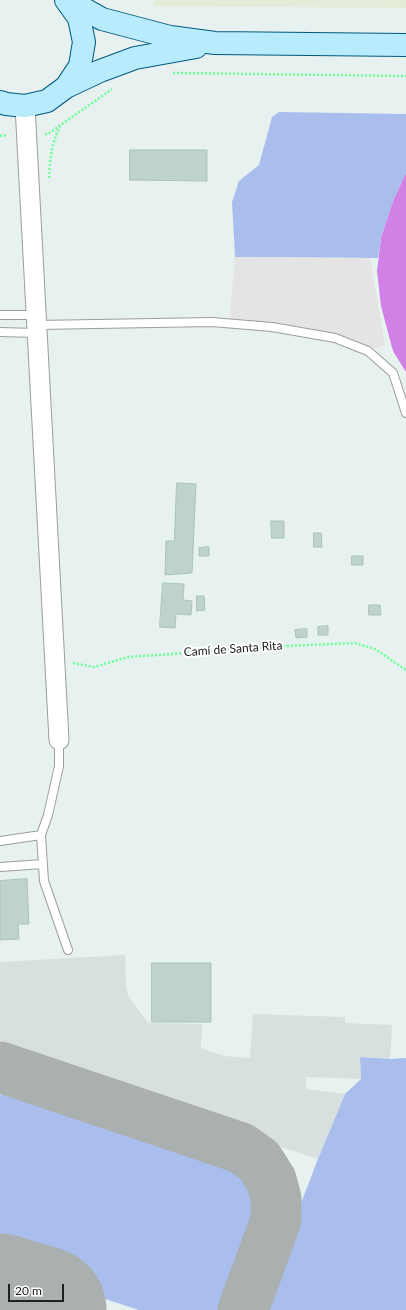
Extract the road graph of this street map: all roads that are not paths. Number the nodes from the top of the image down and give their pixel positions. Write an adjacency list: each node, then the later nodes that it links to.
1 (67, 0): 2 (main road); 4 (main road)
2 (215, 43): 3 (main road); 4 (main road)
3 (406, 45)
4 (66, 87): 6 (main road)
5 (0, 102): 6 (main road)
6 (25, 106): 8 (street)
7 (0, 315): 8 (lane)
8 (37, 324): 9 (lane); 10 (lane); 11 (street)
9 (0, 332)
10 (406, 413)
11 (59, 740): 12 (lane)
12 (41, 835): 13 (lane); 14 (lane)
13 (0, 840)
14 (43, 864): 15 (lane); 16 (lane)
15 (0, 867)
16 (68, 950)

